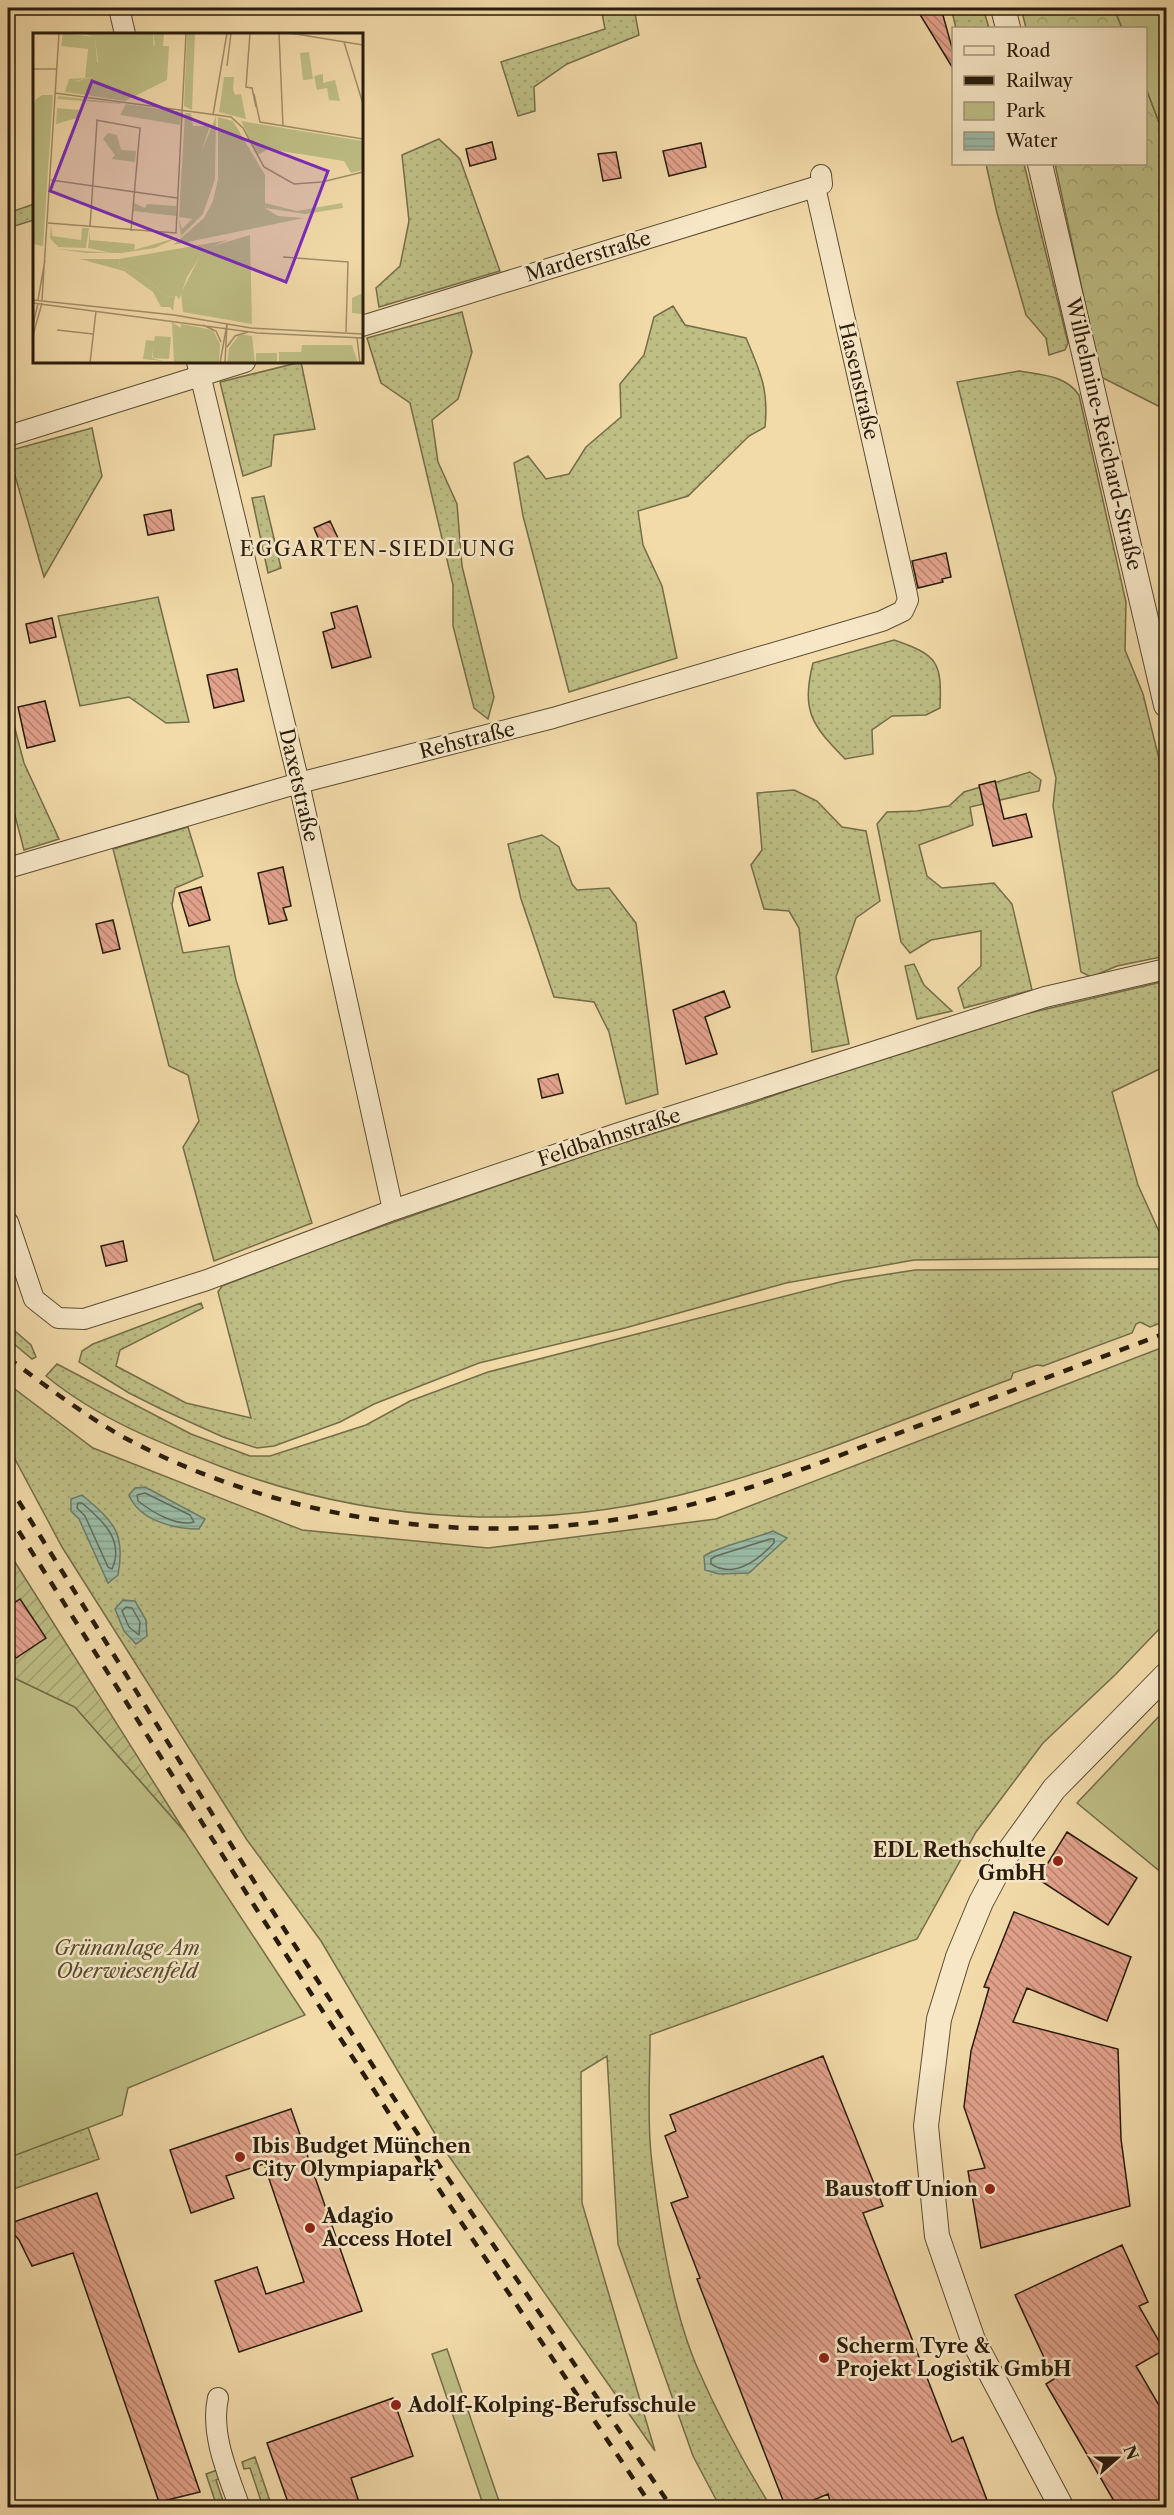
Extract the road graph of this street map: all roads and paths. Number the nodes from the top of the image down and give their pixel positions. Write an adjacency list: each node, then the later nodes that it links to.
1 (119, 8): 4 (street)
2 (1003, 8): 3 (street)
3 (1008, 27)
4 (125, 33)
5 (1040, 165): 12 (street, Wilhelmine-Reichard-Straße)
6 (818, 181): 7 (street, Marderstraße); 11 (street, Hasenstraße)
7 (363, 326)
8 (237, 363): 9 (street)
9 (199, 368): 10 (street); 13 (street, Daxetstraße)
10 (8, 436)
11 (906, 590): 13 (street, Rehstraße)
12 (1167, 705)
13 (299, 783): 14 (street, Rehstraße); 16 (street, Daxetstraße)
14 (8, 868)
15 (1167, 969): 16 (street, Feldbahnstraße)
16 (393, 1210): 17 (street, Feldbahnstraße)
17 (8, 1222)
18 (1167, 1675): 21 (street)
19 (218, 2398): 20 (street)
20 (240, 2508)
21 (1062, 2508)

